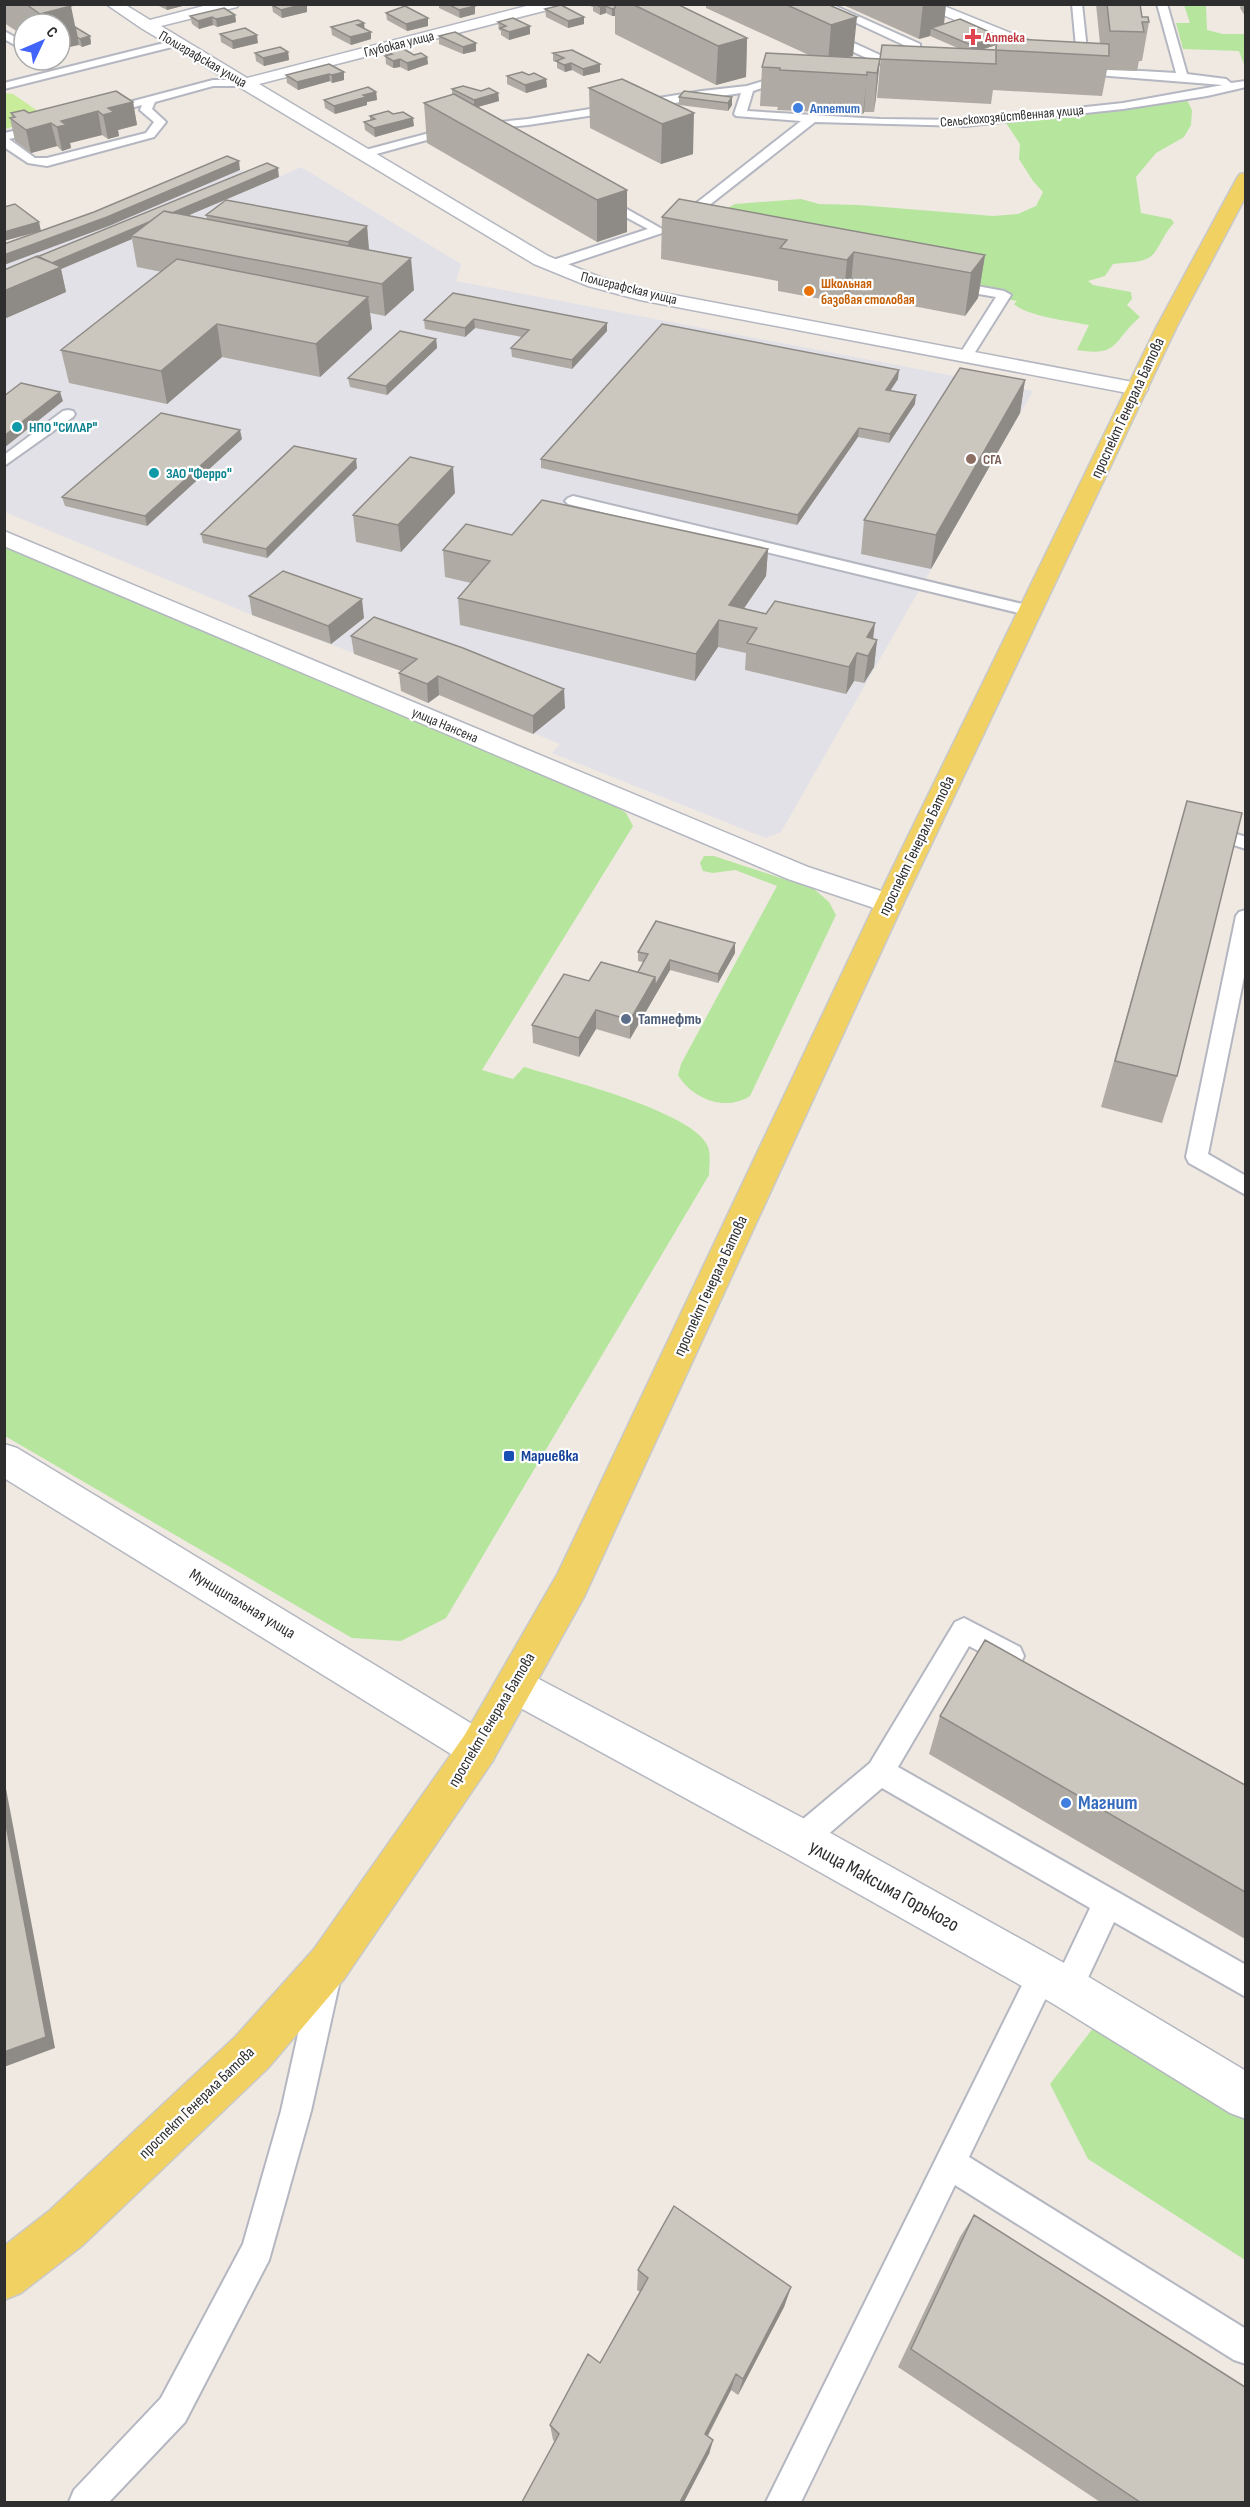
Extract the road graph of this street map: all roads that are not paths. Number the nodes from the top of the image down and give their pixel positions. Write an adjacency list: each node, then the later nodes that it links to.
1 (113, 4): 8 (street, Полиграфская улица)
2 (232, 4): 8 (street)
3 (554, 4): 21 (street, Глубокая улица)
4 (821, 4): 11 (lane)
5 (924, 4): 15 (street)
6 (1077, 4): 15 (lane)
7 (1162, 4): 19 (lane)
8 (146, 25): 10 (street, Полиграфская улица)
9 (812, 28): 11 (lane)
10 (176, 42): 14 (lane); 21 (street, Полиграфская улица)
11 (878, 57): 12 (lane)
12 (894, 65): 13 (lane); 18 (lane)
13 (917, 66)
14 (72, 69)
15 (1084, 69): 16 (lane); 19 (lane)
16 (1060, 70)
17 (61, 72): 23 (lane)
18 (874, 73)
19 (1182, 77): 22 (lane)
20 (804, 82): 24 (lane)
21 (245, 83): 25 (lane); 32 (street, Полиграфская улица)
22 (1242, 84): 27 (lane, Сельскохозяйственная улица)
23 (4, 87)
24 (748, 89): 27 (lane, Сельскохозяйственная улица); 29 (lane)
25 (150, 100): 26 (lane); 30 (lane)
26 (94, 114)
27 (811, 119): 35 (lane)
28 (49, 126): 30 (lane)
29 (476, 128): 31 (lane); 32 (lane)
30 (4, 139)
31 (496, 140)
32 (362, 154): 36 (street, Полиграфская улица)
33 (1245, 178): 39 (main road, проспект Генерала Батова)
34 (587, 191): 35 (lane)
35 (668, 232): 36 (lane)
36 (552, 265): 38 (street, Полиграфская улица)
37 (934, 282): 38 (lane)
38 (965, 357): 39 (street, Полиграфская улица)
39 (1138, 389): 44 (main road, проспект Генерала Батова)
40 (68, 414): 41 (lane)
41 (4, 462)
42 (573, 501): 44 (lane)
43 (4, 538): 47 (street, улица Нансена)
44 (1031, 611): 47 (main road, проспект Генерала Батова)
45 (1212, 832): 46 (lane)
46 (1245, 843)
47 (889, 904): 52 (main road, проспект Генерала Батова)
48 (1245, 916): 49 (lane)
49 (1245, 1187)
50 (4, 1460): 53 (street, Муниципальная улица)
51 (1037, 1671): 54 (lane)
52 (516, 1685): 53 (main road, проспект Генерала Батова); 55 (street, улица Максима Горького)
53 (478, 1749): 57 (main road, проспект Генерала Батова)
54 (880, 1772): 55 (lane); 56 (lane)
55 (801, 1839): 58 (street, улица Максима Горького)
56 (1108, 1902): 58 (lane); 59 (lane)
57 (329, 1964): 62 (main road, проспект Генерала Батова); 64 (lane)
58 (1054, 1981): 60 (street, улица Максима Горького); 61 (lane)
59 (1245, 1982)
60 (1245, 2097)
61 (949, 2163): 63 (lane); 65 (lane)
62 (4, 2276)
63 (1245, 2348)
64 (86, 2502)
65 (783, 2502)

